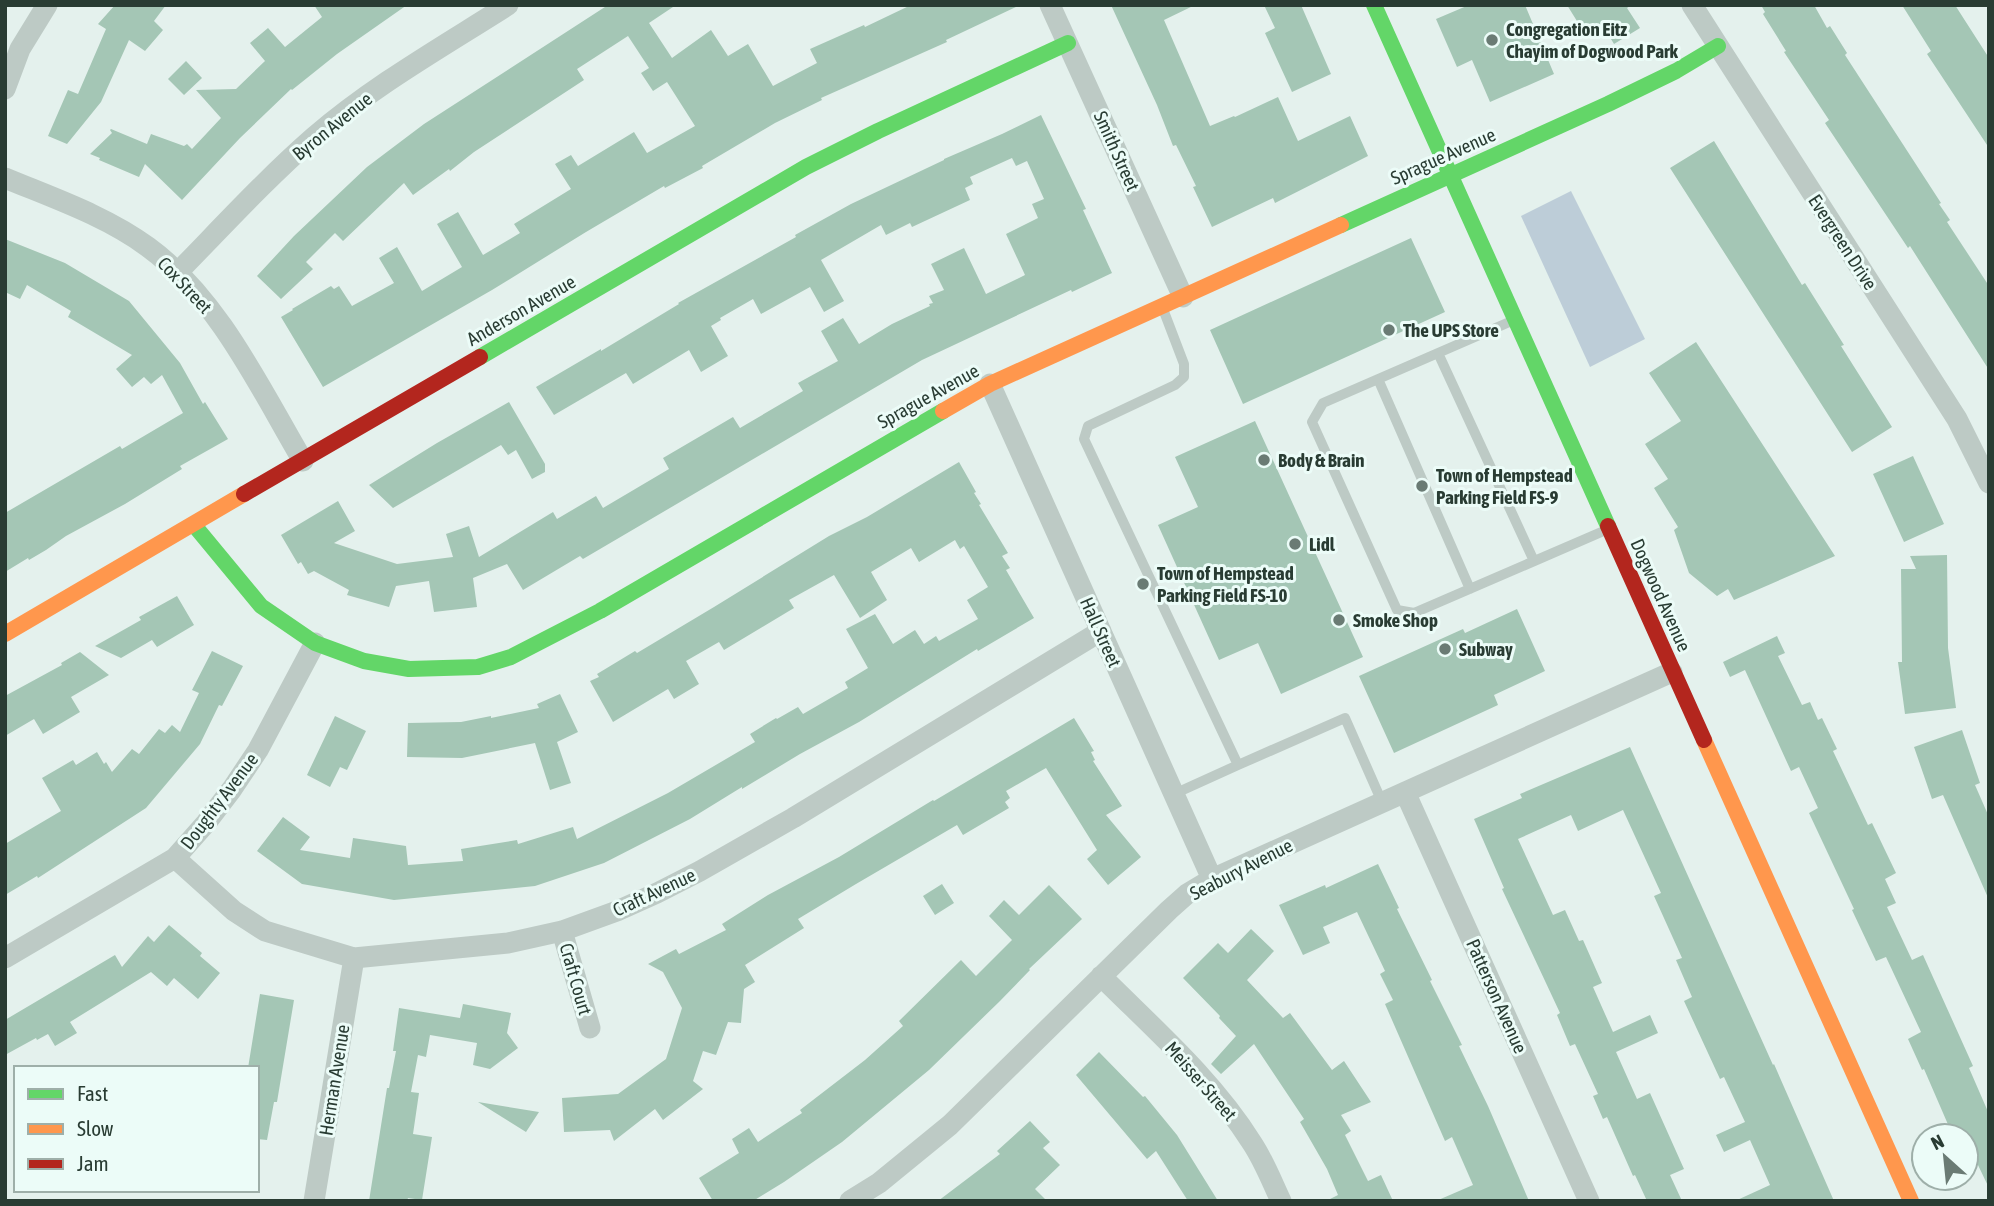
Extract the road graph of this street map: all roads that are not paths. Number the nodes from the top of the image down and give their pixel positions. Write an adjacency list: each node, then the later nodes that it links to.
1 (47, 5): 8 (street)
2 (508, 5): 11 (street, Byron Avenue)
3 (1050, 5): 6 (street, Smith Street)
4 (1374, 5): 9 (street, Dogwood Avenue)
5 (1692, 5): 7 (street, Evergreen Drive)
6 (1068, 43): 12 (street, Smith Street); 18 (street, Anderson Avenue)
7 (1718, 46): 9 (street, Sprague Avenue); 19 (street, Evergreen Drive)
8 (5, 89)
9 (1450, 176): 12 (street, Sprague Avenue); 14 (street, Dogwood Avenue)
10 (5, 178): 11 (street, Cox Street)
11 (178, 272): 18 (street, Cox Street)
12 (1183, 298): 13 (street, Sprague Avenue)
13 (1162, 306): 17 (street, Sprague Avenue); 28 (lane)
14 (1514, 320): 15 (lane); 21 (street, Dogwood Avenue)
15 (1438, 353): 16 (lane); 22 (lane)
16 (1378, 379): 23 (lane); 23 (lane)
17 (990, 384): 24 (street, Hall Street); 26 (street, Sprague Avenue)
18 (303, 461): 20 (street, Anderson Avenue)
19 (1989, 483)
20 (194, 525): 25 (street, Anderson Avenue); 26 (street, Sprague Avenue)
21 (1608, 529): 22 (lane); 27 (street, Dogwood Avenue)
22 (1534, 562): 23 (lane)
23 (1470, 589)
24 (1101, 631): 30 (street, Hall Street); 34 (street, Craft Avenue)
25 (5, 634)
26 (315, 643): 32 (street, Doughty Avenue)
27 (1672, 672): 29 (street, Seabury Avenue); 43 (street, Dogwood Avenue)
28 (1238, 765): 30 (lane); 31 (lane)
29 (1405, 792): 31 (street, Seabury Avenue); 42 (street, Patterson Avenue)
30 (1174, 794): 33 (street, Hall Street)
31 (1382, 802): 33 (street, Seabury Avenue)
32 (175, 858): 35 (street, Doughty Avenue); 36 (street, Craft Avenue)
33 (1212, 879): 37 (street, Seabury Avenue)
34 (562, 931): 36 (street, Craft Avenue); 38 (street, Craft Court)
35 (5, 958)
36 (354, 958): 39 (street, Herman Avenue)
37 (1101, 976): 40 (street, Seabury Avenue); 41 (street, Meisser Street)
38 (590, 1028)
39 (314, 1201)
40 (850, 1201)
41 (1281, 1201)
42 (1590, 1201)
43 (1910, 1201)

